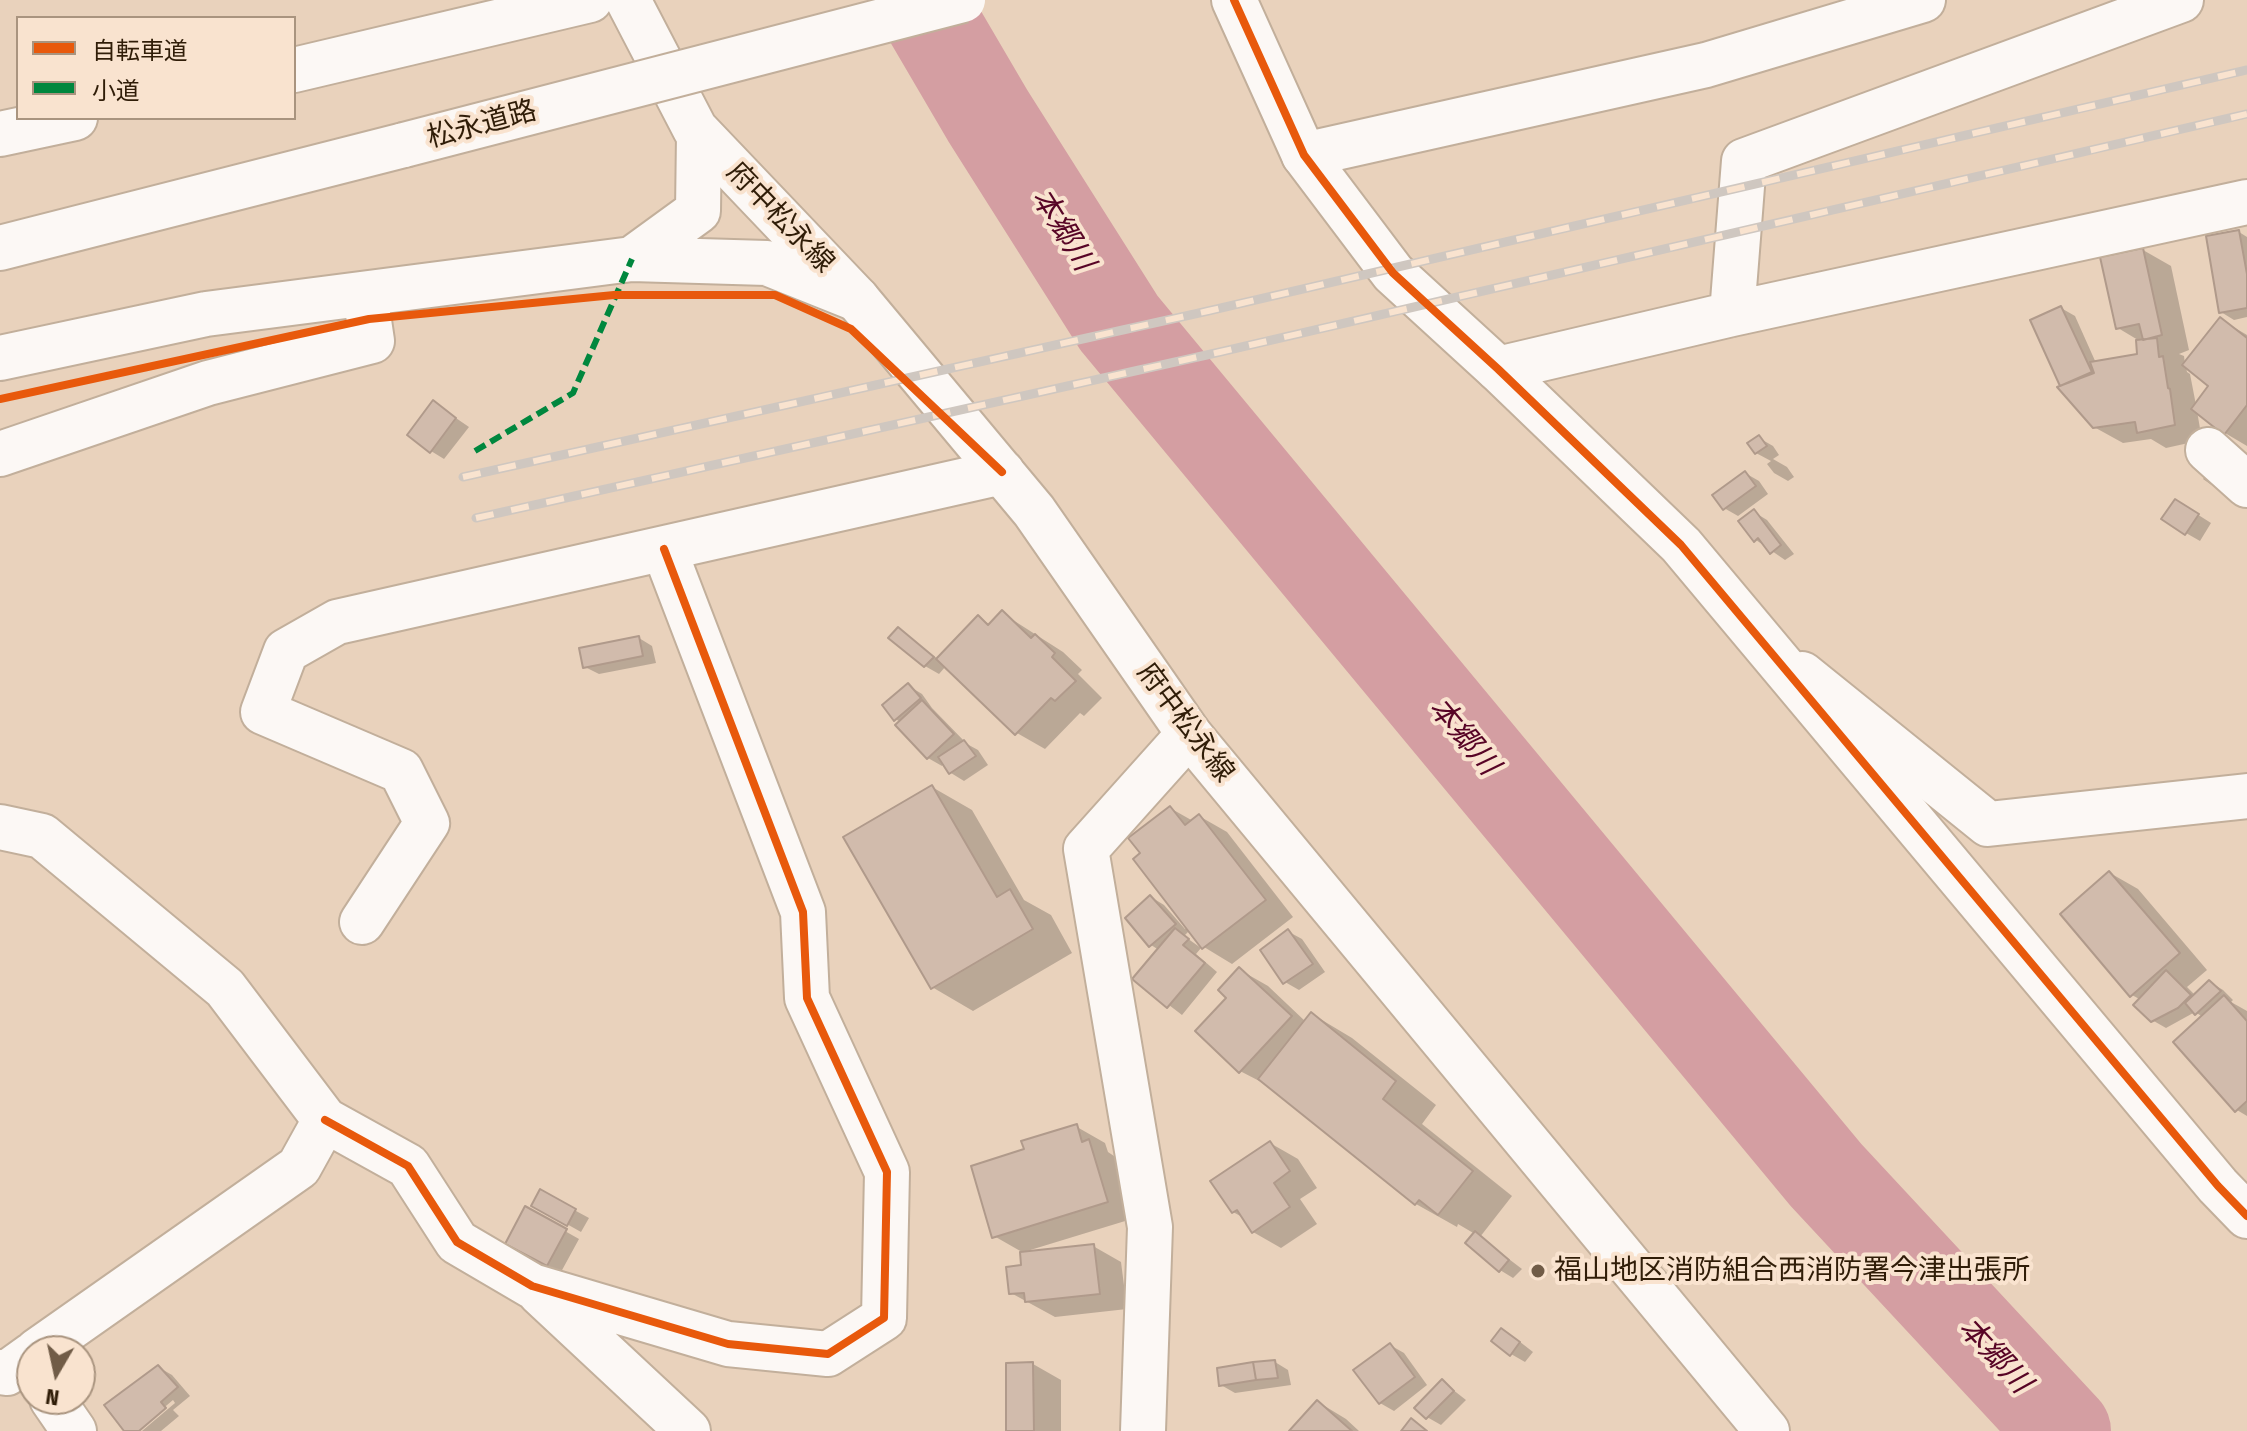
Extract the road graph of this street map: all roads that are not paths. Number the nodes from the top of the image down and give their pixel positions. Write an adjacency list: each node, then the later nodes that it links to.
1 (590, 0): 7 (main road)
2 (628, 0): 10 (main road, 府中松永線)
3 (963, 0): 13 (main road, 松永道路, bridge)
4 (1234, 0): 11 (main road)
5 (1923, 0): 11 (main road)
6 (2181, 0): 17 (main road)
7 (296, 70)
8 (66, 120): 9 (main road)
9 (0, 134)
10 (699, 134): 14 (main road); 16 (main road, 府中松永線)
11 (1304, 155): 19 (main road)
12 (2247, 202): 17 (main road)
13 (0, 248)
14 (632, 259): 15 (main road); 16 (main road)
15 (365, 294): 18 (main road); 21 (main road)
16 (857, 299): 22 (main road, 府中松永線)
17 (1732, 314): 19 (main road)
18 (0, 358)
19 (1498, 369): 25 (main road)
20 (2208, 450): 23 (main road)
21 (0, 454)
22 (1002, 472): 24 (main road); 26 (main road, 府中松永線)
23 (2247, 485)
24 (664, 549): 29 (main road); 32 (main road)
25 (1760, 640): 27 (main road); 31 (main road)
26 (1189, 734): 35 (main road); 36 (main road, 府中松永線)
27 (2247, 796)
28 (0, 827): 30 (main road)
29 (362, 922)
30 (325, 1120): 32 (main road); 33 (main road)
31 (2247, 1216)
32 (532, 1286): 34 (main road)
33 (63, 1335)
34 (688, 1431)
35 (1143, 1431)
36 (1767, 1431)

